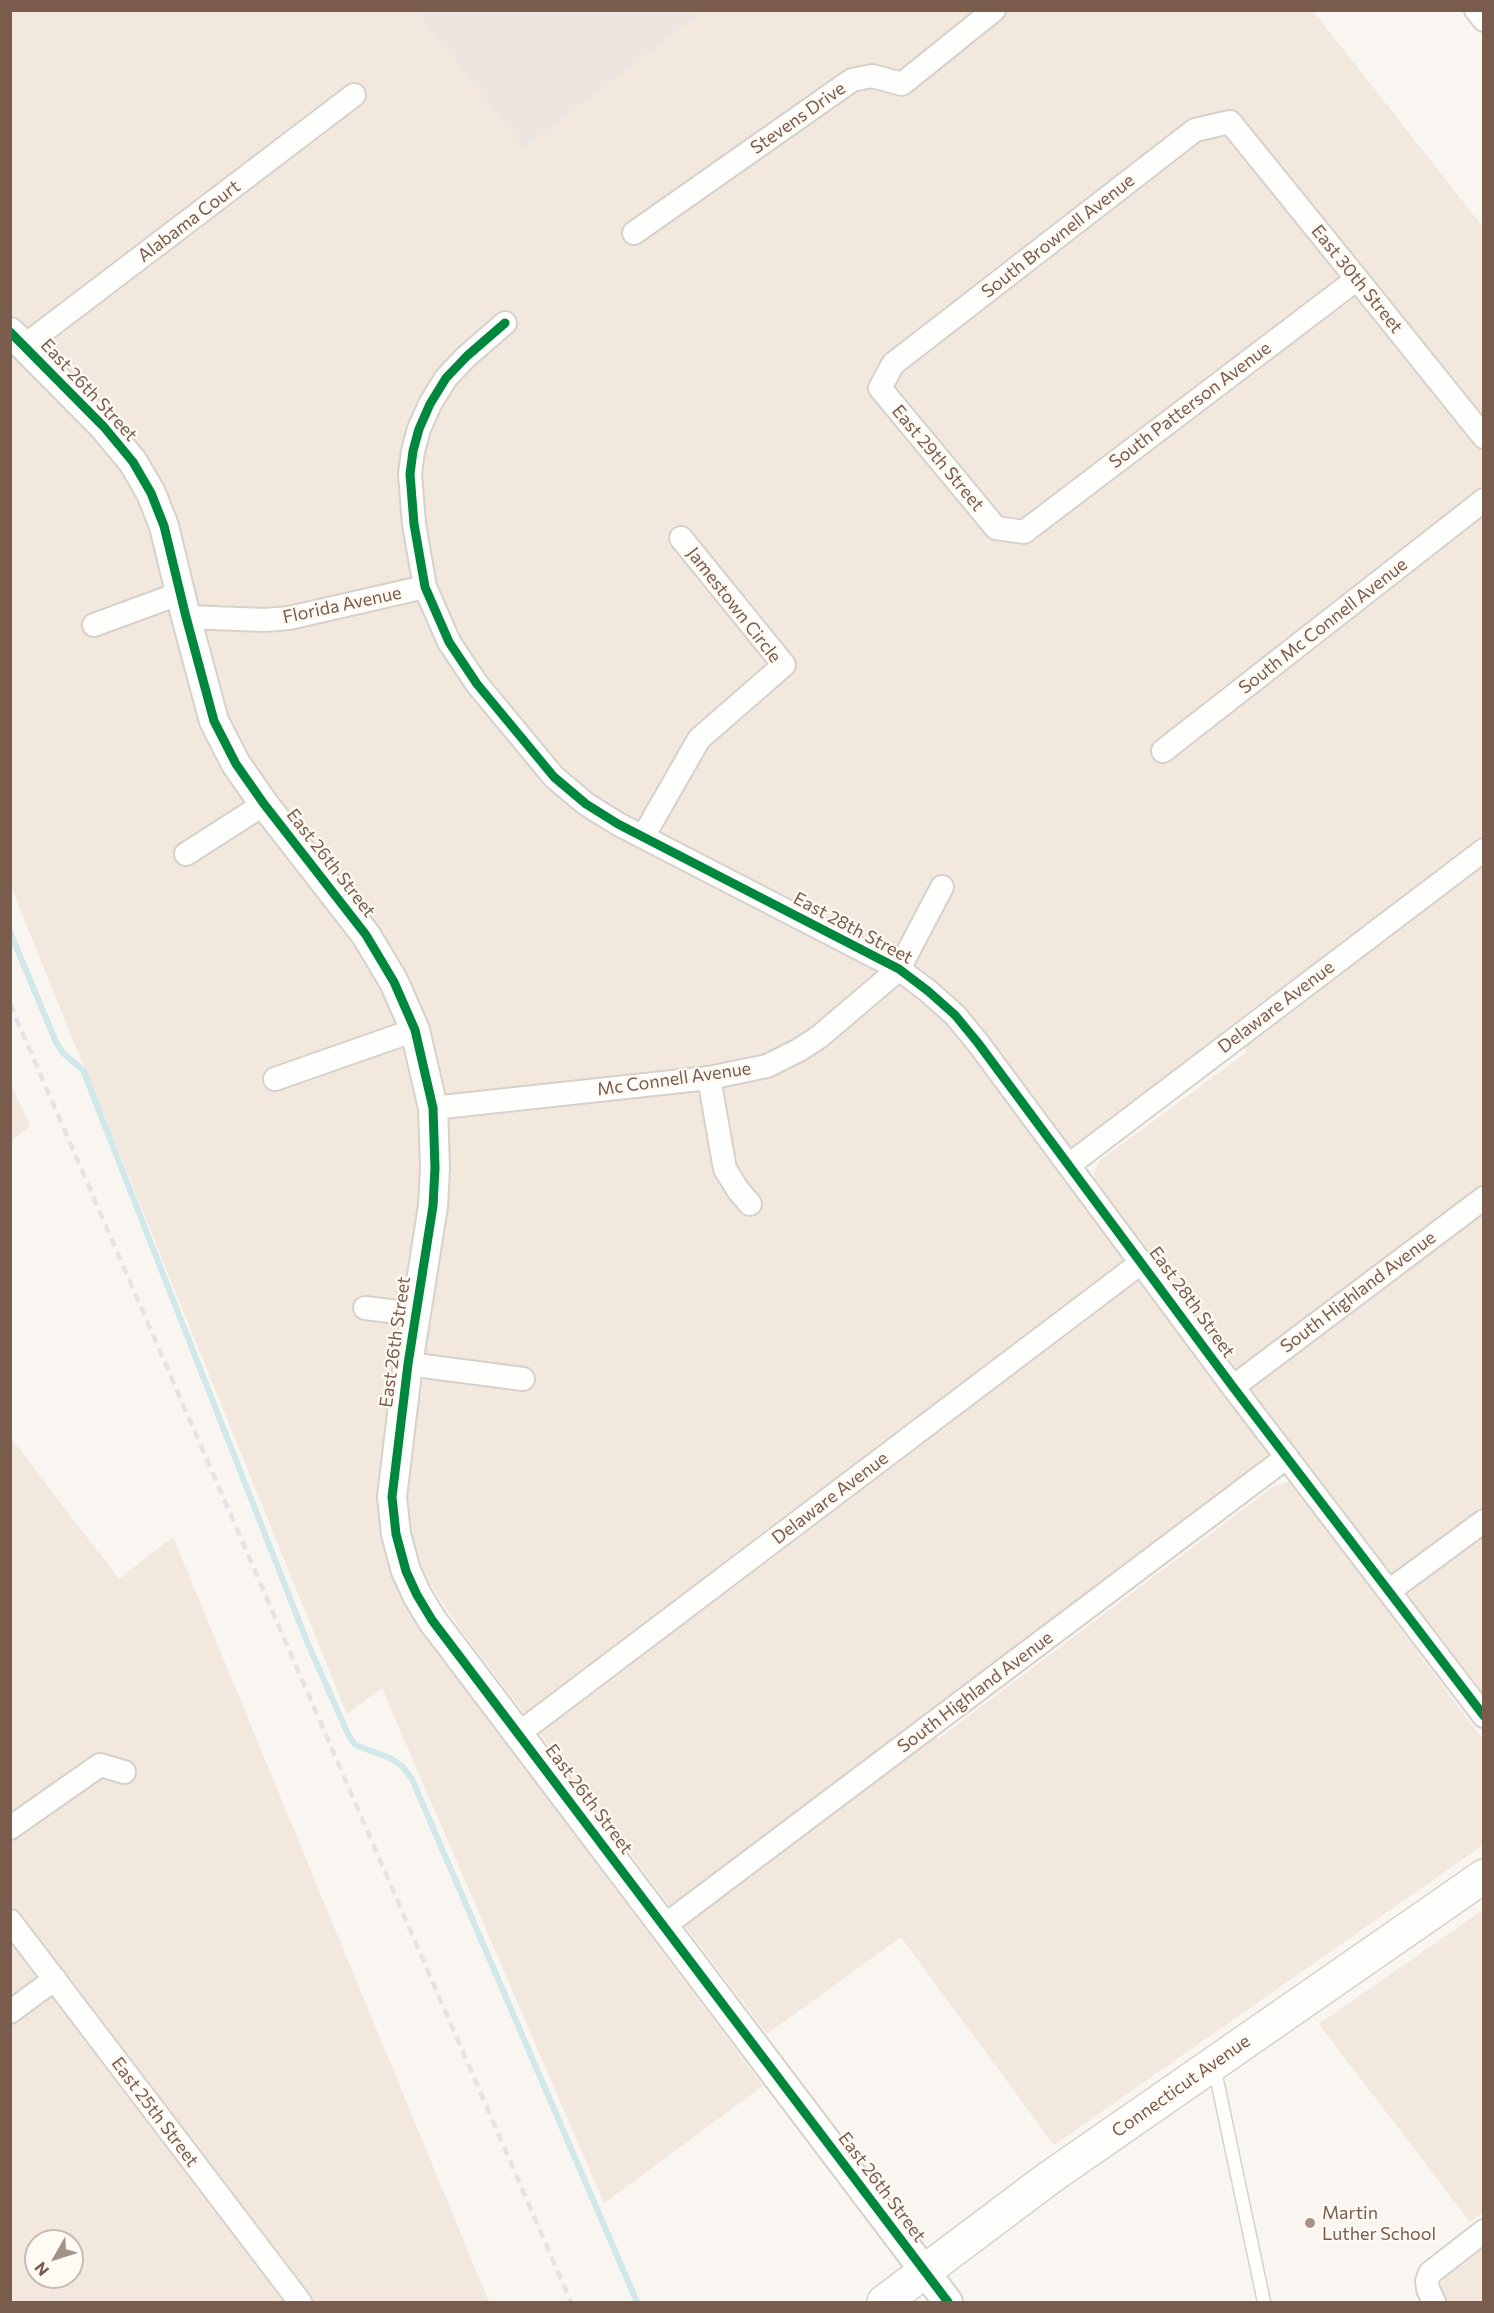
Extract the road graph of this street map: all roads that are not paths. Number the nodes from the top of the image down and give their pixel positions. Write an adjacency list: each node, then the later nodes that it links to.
1 (994, 10): 6 (street, Stevens Drive)
2 (1476, 10): 3 (street)
3 (1484, 20)
4 (354, 95): 9 (street, Alabama Court)
5 (1230, 122): 7 (street, East 30th Street); 10 (street, South Brownell Avenue)
6 (634, 233)
7 (1357, 279): 11 (street, East 30th Street); 13 (street, South Patterson Avenue)
8 (505, 323): 15 (street, East 28th Street)
9 (17, 339): 16 (street, East 26th Street)
10 (893, 364): 13 (street, East 29th Street)
11 (1484, 437)
12 (1484, 500): 18 (street, South Mc Connell Avenue)
13 (1024, 532)
14 (681, 538): 20 (street, Jamestown Circle)
15 (425, 587): 16 (street, Florida Avenue); 20 (street, East 28th Street)
16 (183, 605): 17 (street); 19 (street, East 26th Street)
17 (94, 625)
18 (1163, 751)
19 (264, 804): 22 (street); 25 (street, East 26th Street)
20 (643, 837): 24 (street, East 28th Street)
21 (1484, 850): 29 (street, Delaware Avenue)
22 (186, 854)
23 (942, 887): 24 (street, Mc Connell Avenue)
24 (899, 969): 26 (street, Mc Connell Avenue); 29 (street, East 28th Street)
25 (415, 1030): 27 (street); 28 (street, East 26th Street)
26 (709, 1078): 28 (street, Mc Connell Avenue); 31 (street)
27 (274, 1079)
28 (433, 1108): 34 (street, East 26th Street)
29 (1069, 1165): 32 (street, East 28th Street)
30 (1484, 1198): 37 (street, South Highland Avenue)
31 (750, 1204)
32 (1142, 1262): 37 (street, East 28th Street); 42 (street, Delaware Avenue)
33 (365, 1308): 34 (street)
34 (415, 1314): 35 (street, East 26th Street)
35 (408, 1364): 36 (street); 42 (street, East 26th Street)
36 (523, 1379)
37 (1233, 1387): 38 (street, East 28th Street)
38 (1287, 1457): 40 (street, East 28th Street); 47 (street, South Highland Avenue)
39 (1484, 1521): 40 (street)
40 (1389, 1591): 41 (street, East 28th Street)
41 (1484, 1716)
42 (518, 1734): 47 (street, East 26th Street)
43 (124, 1772): 44 (street)
44 (10, 1828)
45 (1484, 1876): 50 (main road, Connecticut Avenue)
46 (10, 1921): 48 (street, East 25th Street)
47 (664, 1926): 52 (street, East 26th Street)
48 (55, 1979): 49 (street); 53 (street, East 25th Street)
49 (10, 2012)
50 (1214, 2064): 52 (main road, Connecticut Avenue); 56 (lane)
51 (1484, 2231): 57 (street)
52 (925, 2271): 54 (main road, Connecticut Avenue); 55 (street, East 26th Street)
53 (300, 2302)
54 (884, 2302)
55 (948, 2302)
56 (1264, 2302)
57 (1434, 2302)

